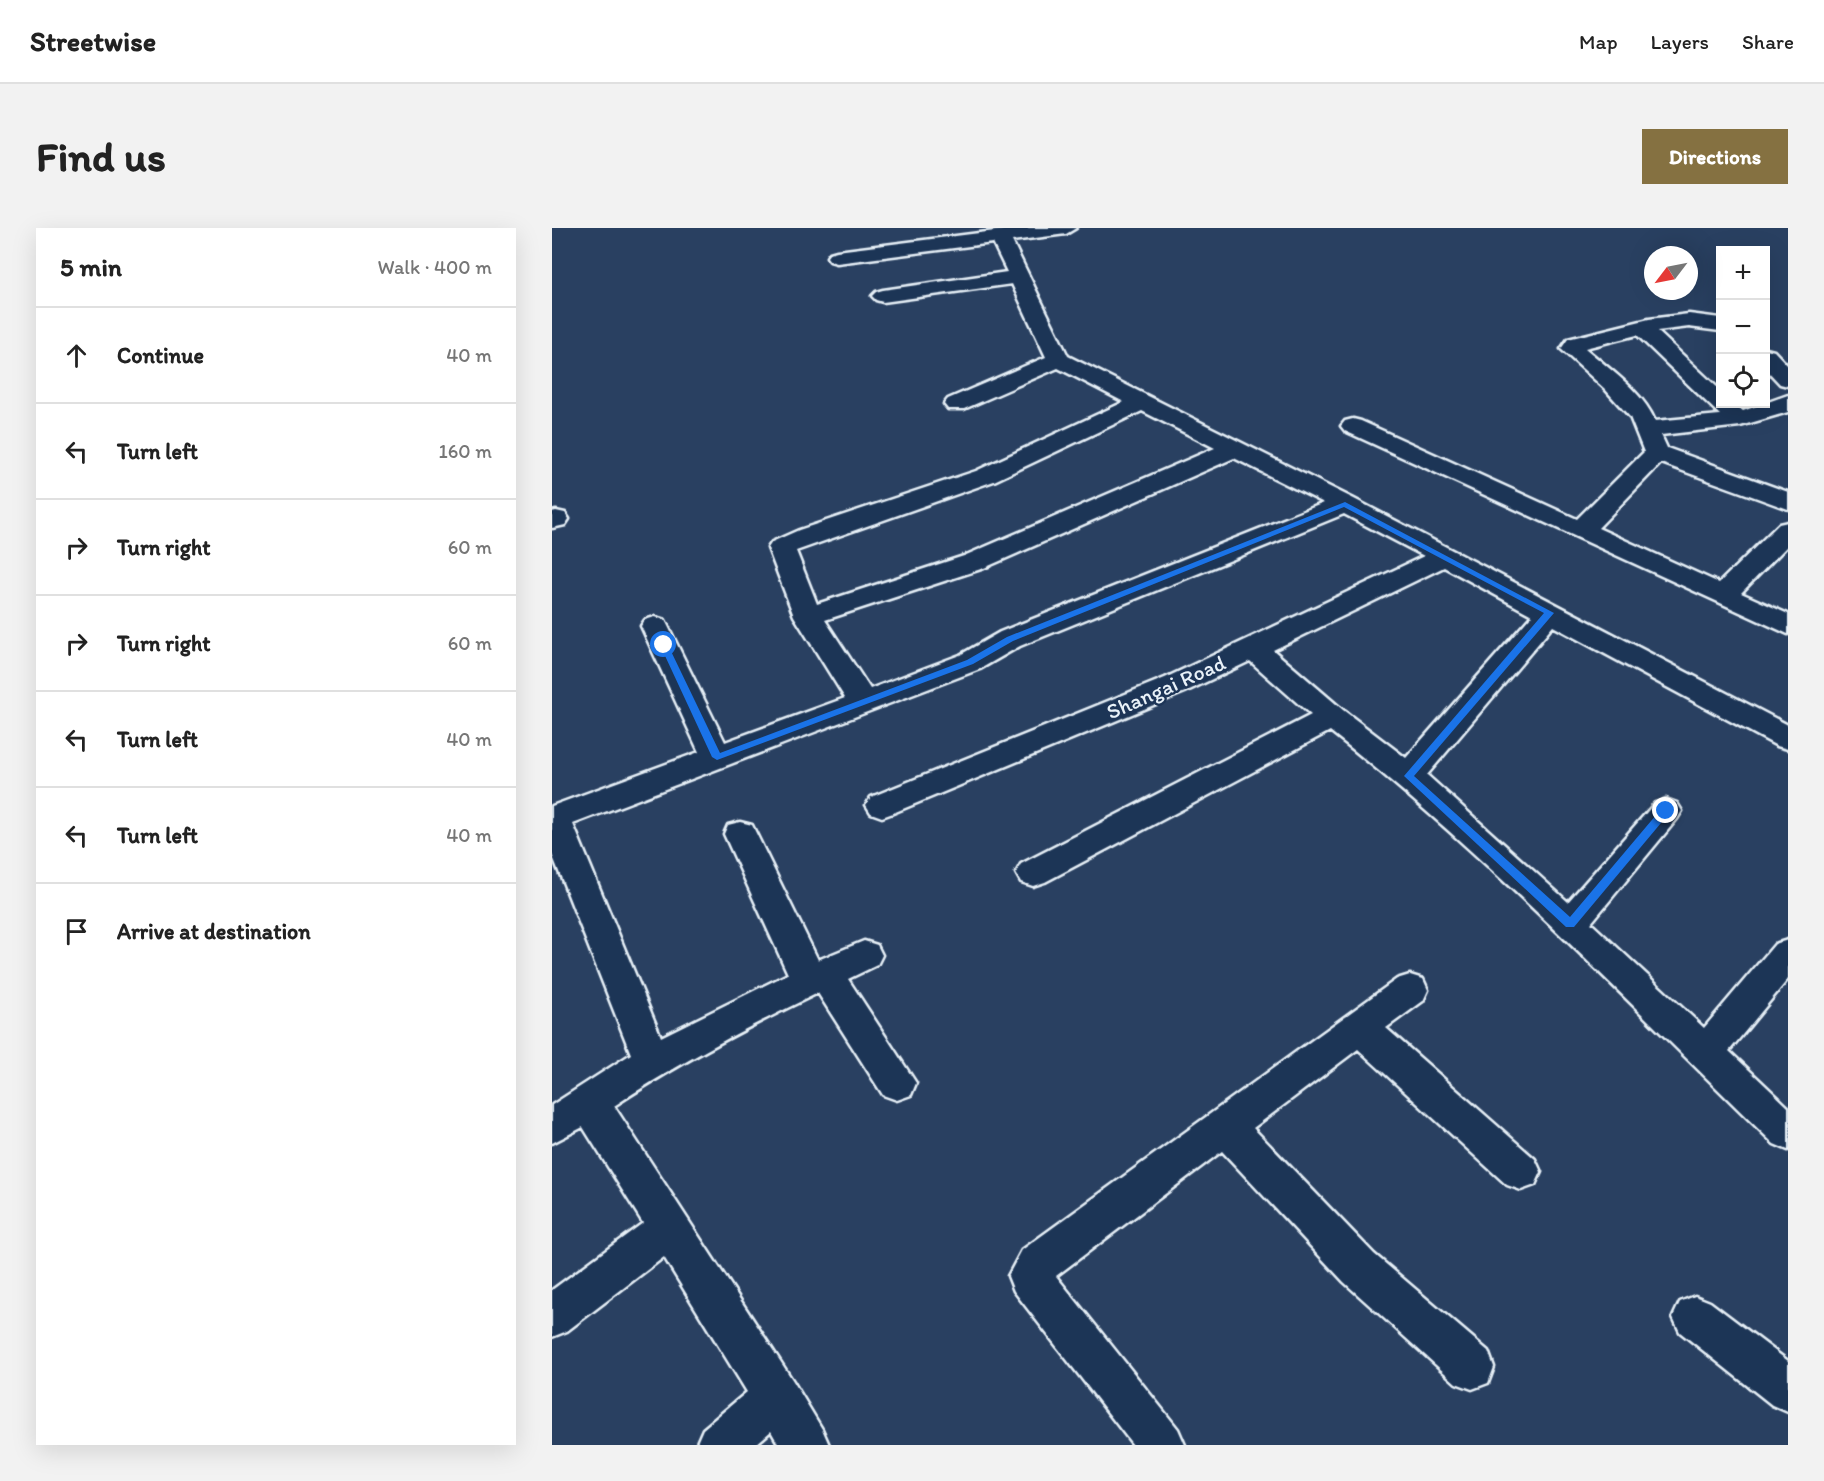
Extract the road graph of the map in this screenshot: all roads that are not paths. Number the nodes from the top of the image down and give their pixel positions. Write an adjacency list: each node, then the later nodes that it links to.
1 (1066, 228): 2 (street)
2 (1000, 236): 3 (street); 4 (street)
3 (837, 257)
4 (1019, 277): 5 (street); 8 (street)
5 (883, 296)
6 (1716, 323): 7 (street)
7 (1642, 328): 14 (street); 16 (street)
8 (1059, 360): 12 (street); 13 (street)
9 (1770, 360): 10 (street)
10 (1788, 379)
11 (1788, 402): 14 (street)
12 (1141, 403): 17 (street); 26 (street)
13 (956, 404)
14 (1736, 418): 16 (street)
15 (1353, 426): 21 (street)
16 (1647, 429): 18 (street)
17 (1233, 449): 20 (street); 26 (street)
18 (1658, 453): 19 (street); 21 (street)
19 (1788, 501)
20 (1345, 504): 23 (street); 30 (street)
21 (1581, 530): 24 (street)
22 (1788, 530): 24 (street)
23 (1444, 557): 25 (street); 29 (street, Shangai Road)
24 (1723, 595): 27 (street)
25 (1550, 613): 32 (street); 34 (street)
26 (808, 616): 30 (street)
27 (1788, 625)
28 (656, 626): 33 (street)
29 (1253, 648): 31 (street); 35 (street, Shangai Road)
30 (863, 702): 33 (street)
31 (1332, 717): 34 (street); 39 (street)
32 (1788, 738)
33 (717, 757): 37 (street)
34 (1408, 776): 40 (street)
35 (882, 805)
36 (1666, 811): 40 (street)
37 (553, 818): 47 (street)
38 (740, 834): 43 (street)
39 (1033, 873)
40 (1570, 924): 46 (street)
41 (1788, 954): 46 (street)
42 (864, 955): 43 (street)
43 (817, 977): 47 (street); 48 (street)
44 (1410, 990): 45 (street)
45 (1359, 1027): 51 (street); 53 (street)
46 (1704, 1054): 52 (street)
47 (652, 1060): 49 (street)
48 (897, 1083)
49 (590, 1103): 50 (street); 54 (street)
50 (552, 1126)
51 (1225, 1126): 57 (street); 62 (street)
52 (1788, 1132)
53 (1521, 1172)
54 (671, 1227): 55 (street); 59 (street)
55 (552, 1316)
56 (1695, 1317): 58 (street)
57 (1472, 1367)
58 (1788, 1389)
59 (777, 1397): 60 (street); 61 (street)
60 (719, 1445)
61 (806, 1445)
62 (1162, 1445)

